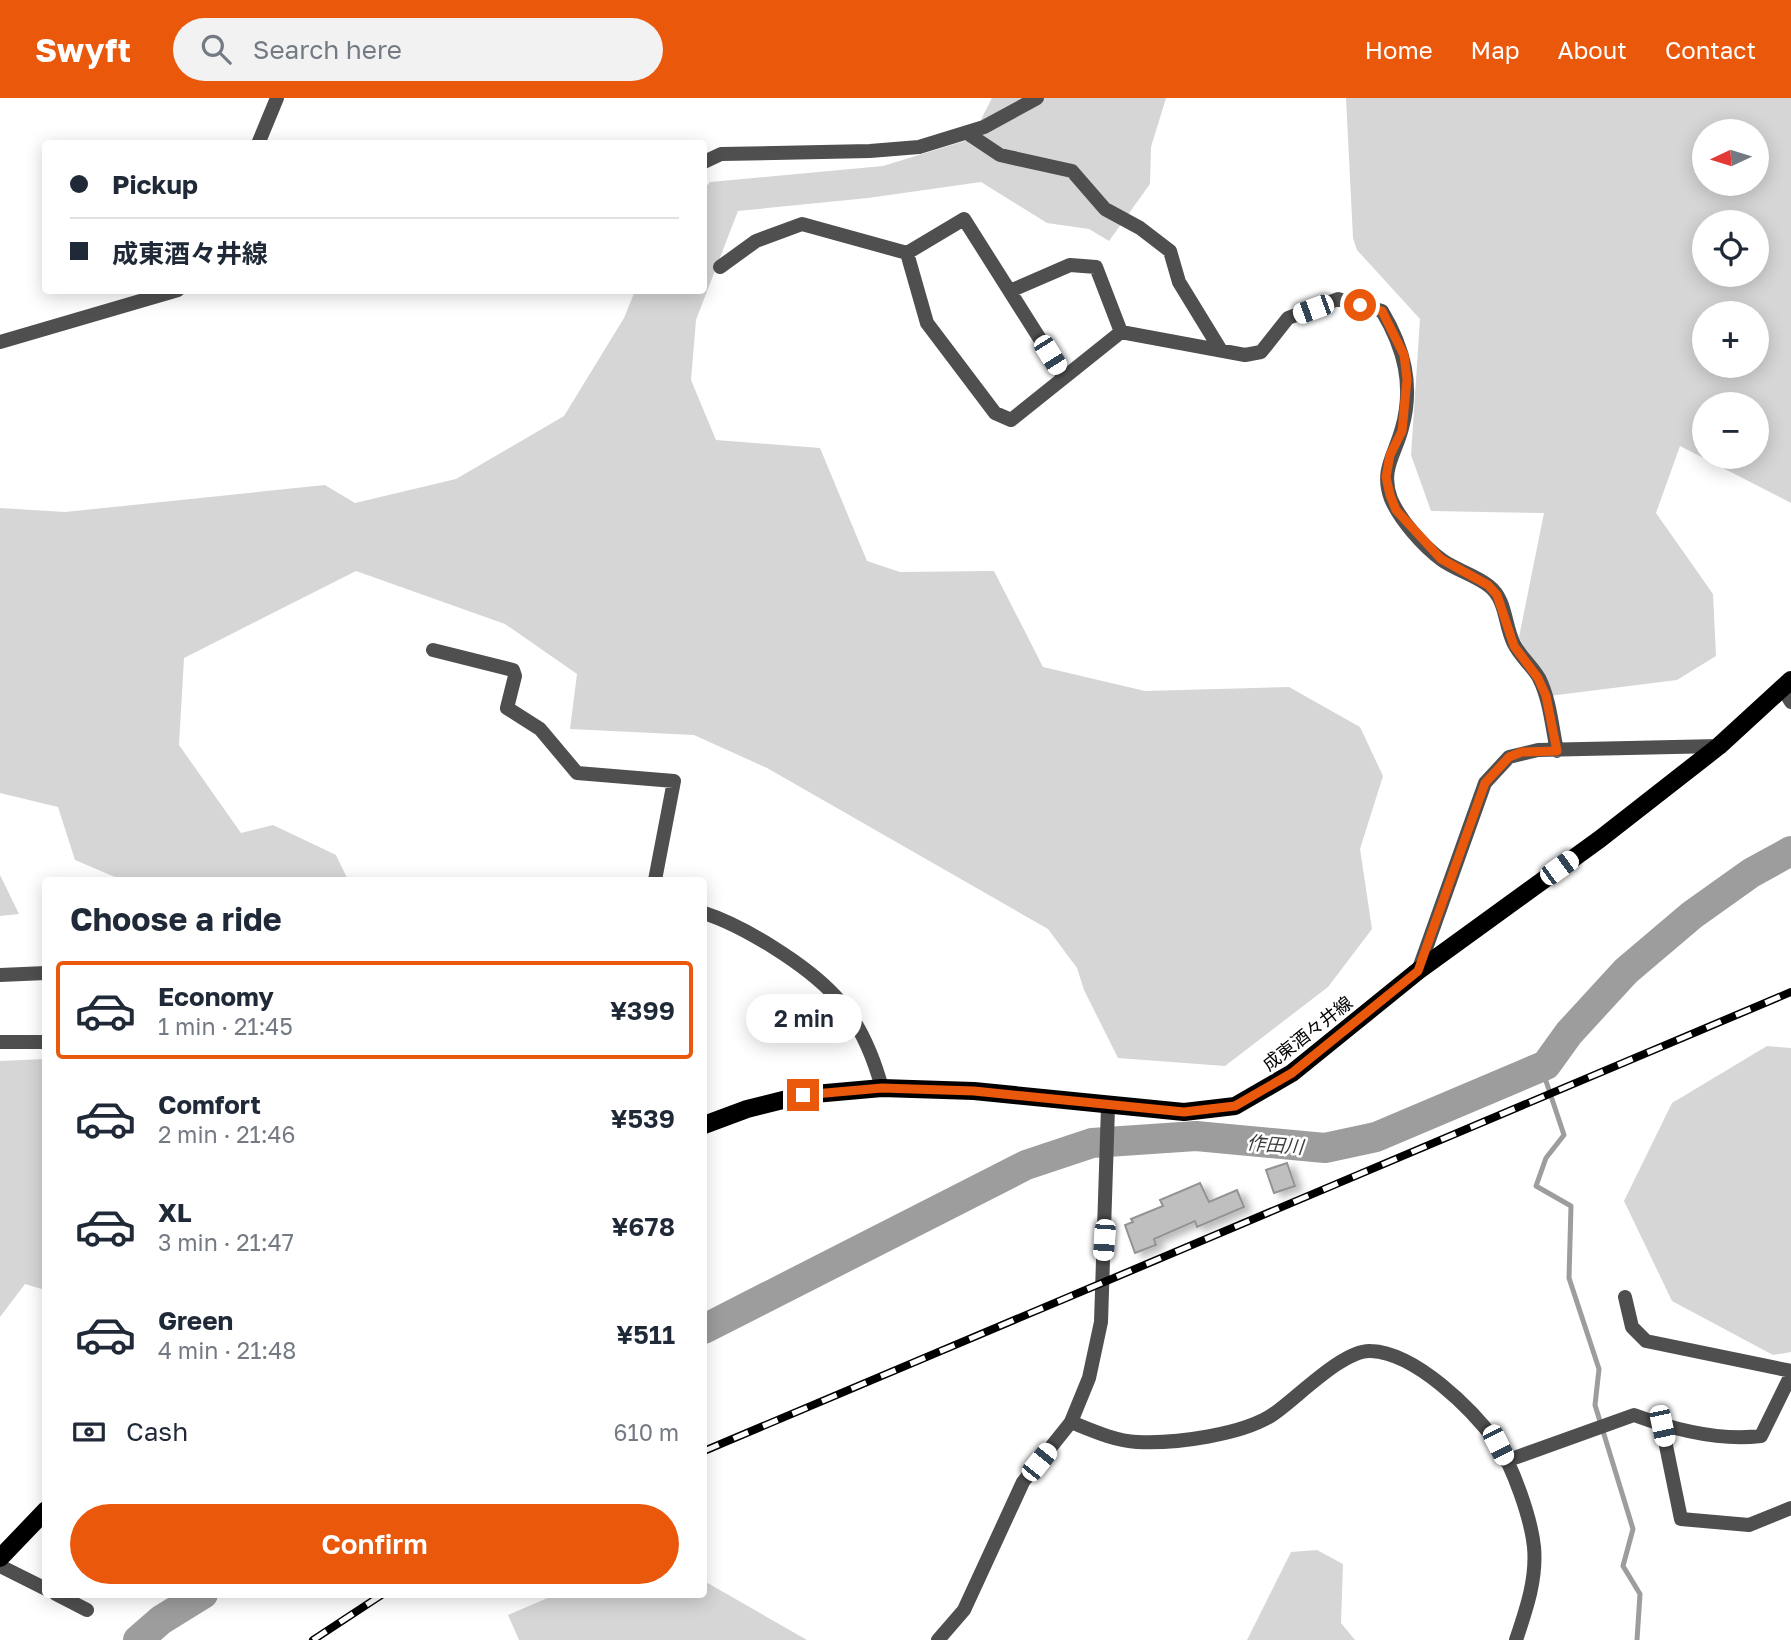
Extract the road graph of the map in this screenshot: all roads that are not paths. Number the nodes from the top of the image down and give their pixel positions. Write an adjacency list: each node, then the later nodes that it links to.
1 (277, 98): 4 (street)
2 (1037, 98): 3 (street)
3 (967, 133): 5 (street); 12 (street)
4 (260, 140)
5 (707, 160)
6 (907, 254): 7 (street); 8 (street); 13 (street)
7 (720, 267)
8 (1010, 291): 10 (street); 13 (street)
9 (164, 294): 11 (street)
10 (1121, 332): 12 (street); 13 (street)
11 (0, 342)
12 (1220, 349): 17 (street)
13 (1064, 376)
14 (433, 650): 18 (street)
15 (1788, 690): 16 (main road, 成東酒々井線)
16 (1719, 746): 17 (street); 20 (main road, 成東酒々井線)
17 (1557, 751): 20 (street)
18 (656, 877)
19 (707, 915): 25 (street)
20 (1418, 971): 26 (main road, 成東酒々井線)
21 (42, 973): 22 (street)
22 (0, 975)
23 (0, 1042): 24 (street)
24 (42, 1042)
25 (882, 1088): 26 (main road, 成東酒々井線); 27 (main road, 成東酒々井線)
26 (1108, 1107): 31 (street)
27 (707, 1124)
28 (1625, 1297): 29 (street)
29 (1791, 1373): 30 (street)
30 (1786, 1399): 32 (street)
31 (1071, 1422): 33 (street); 41 (street)
32 (1662, 1426): 33 (street); 34 (street)
33 (1506, 1461): 42 (street)
34 (1791, 1508)
35 (42, 1514): 36 (main road)
36 (0, 1558)
37 (0, 1566): 38 (street)
38 (42, 1587)
39 (63, 1598): 40 (street)
40 (87, 1611)
41 (938, 1640)
42 (1516, 1640)

